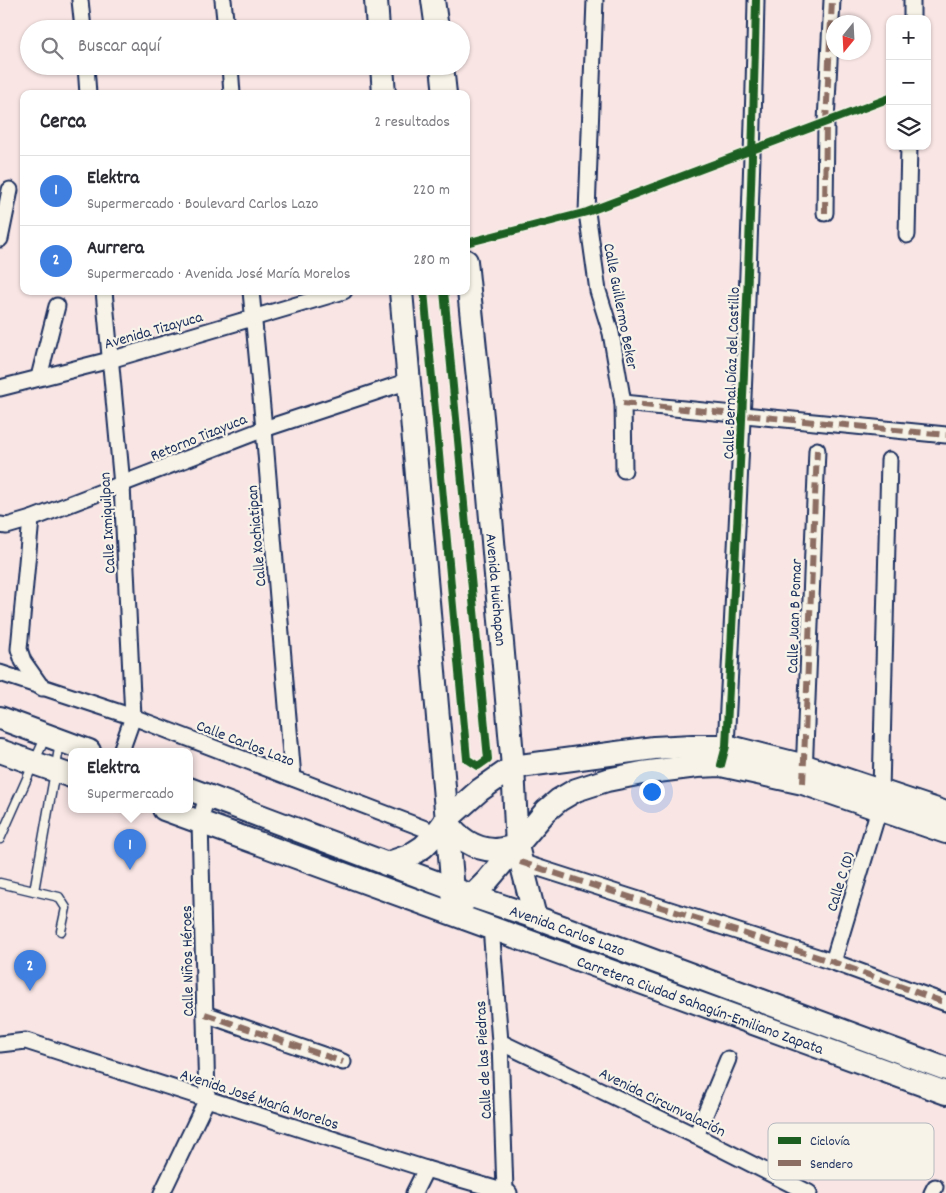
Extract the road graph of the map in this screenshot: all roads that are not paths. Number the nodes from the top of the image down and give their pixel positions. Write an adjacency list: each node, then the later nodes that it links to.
1 (80, 0): 10 (street)
2 (223, 0): 11 (street)
3 (376, 0): 12 (street)
4 (433, 0): 13 (street)
5 (595, 0): 38 (street, Calle Guillermo Beker)
6 (756, 0): 39 (street, Calle Bernal Díaz del Castillo)
7 (832, 0): 24 (street)
8 (912, 0): 9 (street)
9 (912, 15)
10 (81, 20)
11 (225, 20)
12 (377, 20)
13 (436, 20)
14 (87, 75): 18 (street)
15 (231, 75): 19 (street)
16 (383, 75): 20 (street)
17 (443, 75): 21 (street)
18 (88, 90)
19 (232, 90)
20 (384, 90)
21 (445, 90)
22 (909, 150): 25 (street)
23 (10, 190): 26 (street)
24 (825, 213)
25 (907, 235)
26 (0, 239)
27 (104, 295): 34 (street, Calle Ixmiquilpan)
28 (251, 295): 33 (street, Calle Xochiatipan)
29 (331, 295): 33 (street, Avenida Tizayuca)
30 (401, 295): 36 (street)
31 (469, 295): 57 (street, Avenida Huichapan)
32 (57, 306): 35 (street)
33 (253, 318): 34 (street, Avenida Tizayuca); 40 (street, Calle Xochiatipan)
34 (110, 360): 35 (street, Avenida Tizayuca); 45 (street, Calle Ixmiquilpan)
35 (39, 377): 37 (street, Avenida Tizayuca)
36 (410, 381): 40 (street, Retorno Tizayuca); 67 (street)
37 (0, 388)
38 (623, 403): 39 (street); 44 (street, Calle Guillermo Beker)
39 (743, 415): 41 (street); 55 (street, Calle Bernal Díaz del Castillo)
40 (264, 429): 45 (street, Retorno Tizayuca); 60 (street, Calle Xochiatipan)
41 (946, 434)
42 (817, 450): 59 (street, Calle Juan B Pomar)
43 (889, 460): 62 (street)
44 (624, 470)
45 (122, 485): 46 (street, Retorno Tizayuca); 50 (street, Calle Ixmiquilpan)
46 (14, 523): 48 (street)
47 (0, 673): 48 (street, Calle Carlos Lazo)
48 (42, 688): 50 (street, Calle Carlos Lazo)
49 (0, 718): 51 (street)
50 (132, 720): 53 (street, Calle Ixmiquilpan); 60 (street, Calle Carlos Lazo)
51 (54, 738): 52 (street); 56 (lane); 58 (lane)
52 (81, 748)
53 (122, 748)
54 (0, 752): 56 (street)
55 (723, 756): 57 (street); 59 (street); 69 (street)
56 (34, 764): 58 (street); 68 (lane)
57 (512, 767): 67 (street); 69 (street, Avenida Huichapan)
58 (64, 774): 72 (lane)
59 (804, 774): 62 (street)
60 (292, 778): 67 (street, Calle Carlos Lazo)
61 (198, 792): 65 (street, Calle Niños Héroes); 70 (street, Avenida Carlos Lazo)
62 (880, 800): 64 (street); 66 (street); 77 (street, Calle C (D))
63 (176, 813): 65 (street, Avenida Carlos Lazo)
64 (946, 814)
65 (200, 821): 73 (street, Avenida Carlos Lazo); 79 (street, Calle Niños Héroes)
66 (946, 832)
67 (444, 833): 69 (street); 70 (street); 73 (street)
68 (0, 839)
69 (520, 860): 73 (street); 74 (street, Avenida Huichapan); 77 (street)
70 (386, 864): 73 (street, Avenida Carlos Lazo)
71 (0, 883): 72 (lane)
72 (34, 891): 76 (lane)
73 (457, 896): 74 (street, Avenida Carlos Lazo); 75 (street, Carretera Ciudad Sahagún-Emiliano Zapata)
74 (533, 911): 84 (street, Avenida Carlos Lazo)
75 (491, 927): 80 (street, Calle de las Piedras); 85 (street, Carretera Ciudad Sahagún-Emiliano Zapata)
76 (62, 931)
77 (833, 962): 78 (street)
78 (946, 1003)
79 (205, 1014): 83 (street); 86 (street, Calle Niños Héroes)
80 (500, 1042): 87 (street, Avenida Circunvalación); 91 (street, Calle de las Piedras)
81 (0, 1044): 86 (street, Avenida José María Morelos)
82 (728, 1059): 87 (street)
83 (343, 1062)
84 (946, 1069)
85 (946, 1093)
86 (207, 1099): 88 (street, Avenida José María Morelos); 92 (street)
87 (696, 1136): 89 (street, Avenida Circunvalación)
88 (426, 1169): 91 (street, Avenida José María Morelos); 93 (street)
89 (768, 1172)
90 (783, 1180): 94 (street, Avenida Circunvalación)
91 (507, 1192)
92 (162, 1193)
93 (414, 1193)
94 (809, 1193)

